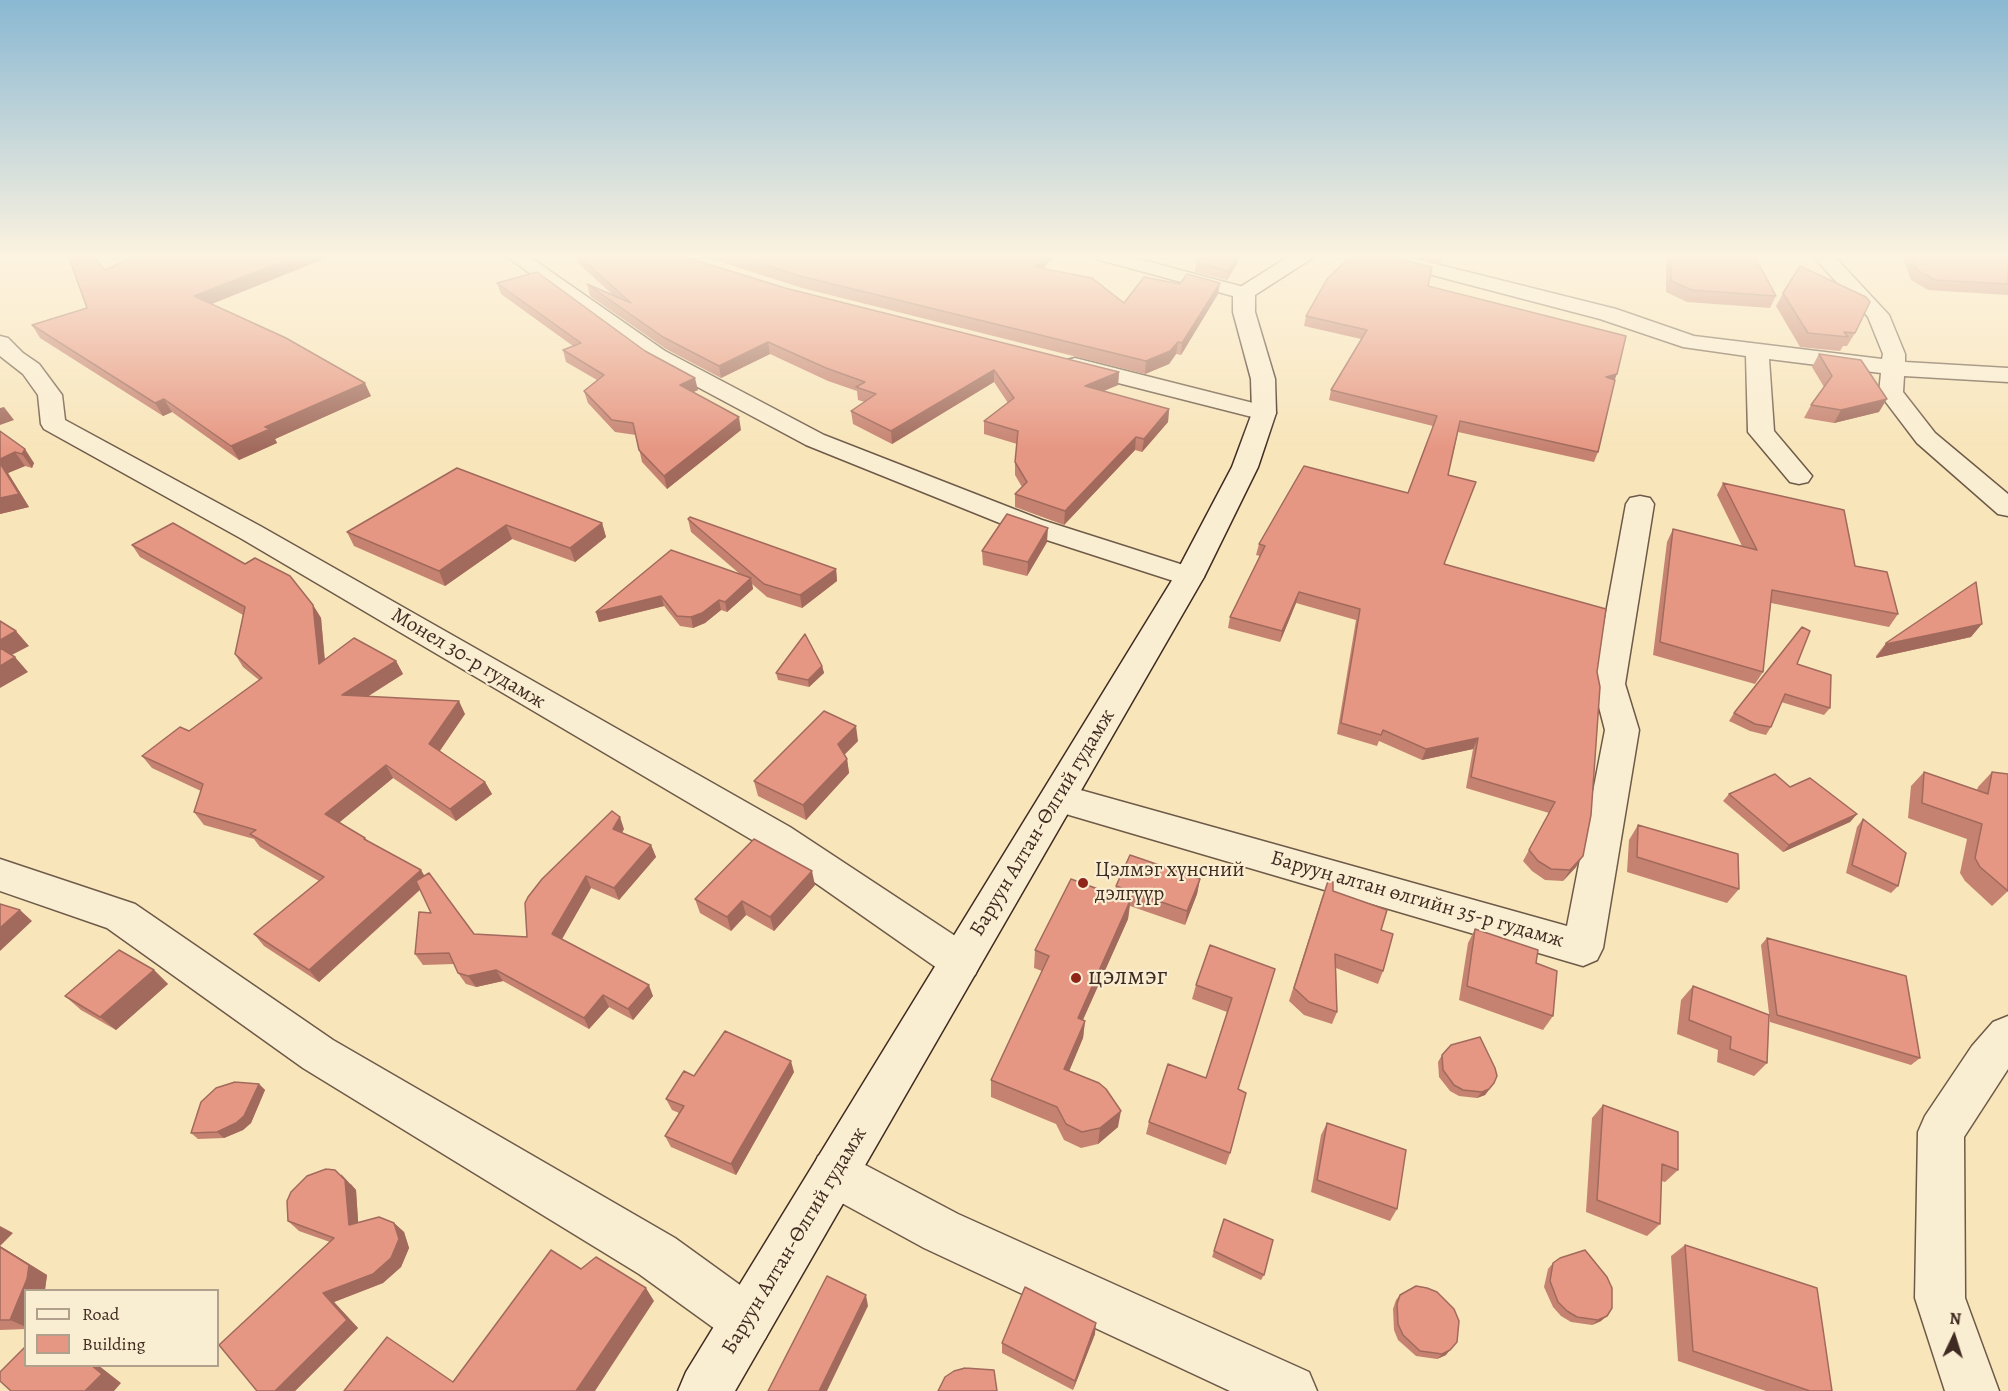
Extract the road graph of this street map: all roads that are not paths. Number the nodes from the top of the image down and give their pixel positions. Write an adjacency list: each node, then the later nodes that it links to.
1 (606, 320): 16 (street)
2 (1246, 320): 10 (street, Баруун Алтан-Өлгий гудамж)
3 (1626, 320): 6 (street)
4 (1880, 320): 8 (street)
5 (0, 343): 19 (street, Монел 30-р гудамж)
6 (1757, 351): 8 (street); 12 (street)
7 (1057, 360): 10 (street)
8 (1895, 368): 9 (street); 11 (street)
9 (2008, 375)
10 (1264, 413): 16 (street, Баруун Алтан-Өлгий гудамж)
11 (1962, 467): 13 (street); 15 (street)
12 (1800, 476)
13 (2008, 485)
14 (1640, 504): 17 (street, Баруун алтан өлгийн 35-р гудамж)
15 (2008, 508)
16 (1189, 576): 17 (street, Баруун Алтан-Өлгий гудамж)
17 (1059, 798): 19 (street, Баруун Алтан-Өлгий гудамж)
18 (0, 875): 22 (street)
19 (961, 962): 21 (street, Баруун Алтан-Өлгий гудамж)
20 (2008, 1036): 25 (street)
21 (835, 1173): 22 (street, Баруун Алтан-Өлгий гудамж); 24 (street)
22 (747, 1321): 23 (street, Баруун Алтан-Өлгий гудамж)
23 (705, 1391)
24 (1290, 1391)
25 (1972, 1391)

